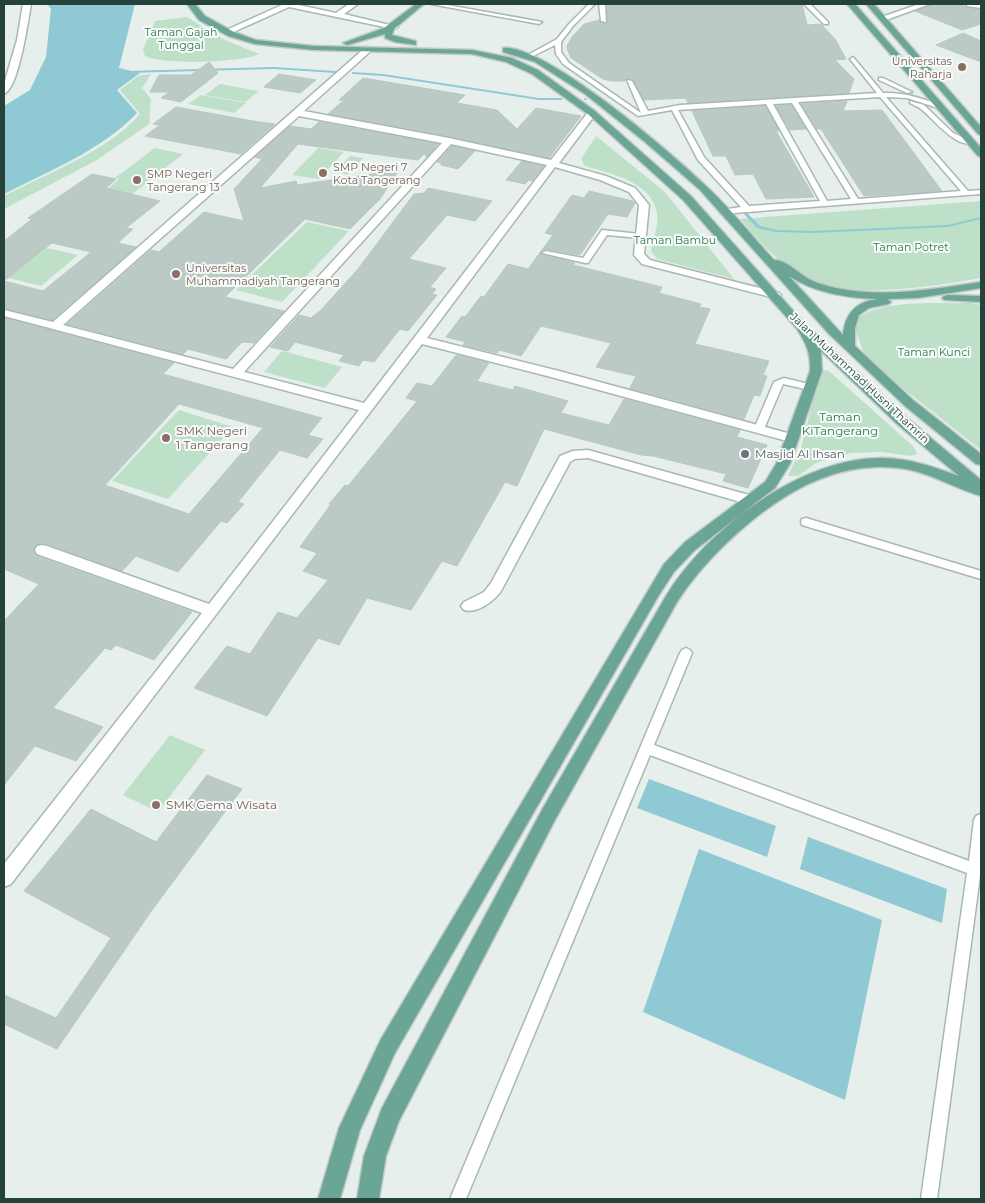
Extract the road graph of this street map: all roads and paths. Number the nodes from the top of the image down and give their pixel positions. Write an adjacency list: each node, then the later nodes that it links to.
1 (27, 4): 29 (street)
2 (191, 4): 21 (main road)
3 (289, 4): 15 (street); 21 (street)
4 (354, 4): 15 (street)
5 (420, 4): 20 (main road)
6 (434, 4): 18 (lane)
7 (592, 4): 22 (lane)
8 (602, 4): 17 (lane)
9 (807, 4): 19 (lane)
10 (852, 4): 32 (main road)
11 (870, 4): 16 (main road)
12 (926, 4): 16 (street)
13 (970, 4): 14 (street)
14 (981, 6)
15 (338, 15): 20 (street)
16 (882, 18): 39 (main road)
17 (604, 21)
18 (539, 22)
19 (826, 23)
20 (392, 28): 23 (main road); 25 (main road, Jalan Muhammad Husni Thamrin)
21 (226, 32): 23 (main road)
22 (559, 40): 25 (lane); 37 (lane)
23 (314, 48): 24 (main road, Jalan Muhammad Husni Thamrin)
24 (370, 49): 35 (street); 36 (main road, Jalan Muhammad Husni Thamrin)
25 (529, 56): 38 (main road, Jalan Muhammad Husni Thamrin)
26 (853, 59): 30 (lane)
27 (881, 79): 32 (lane)
28 (629, 81): 37 (lane)
29 (4, 91)
30 (882, 96): 31 (lane); 32 (lane); 34 (lane); 41 (lane); 46 (lane)
31 (795, 102): 33 (lane); 48 (lane)
32 (935, 102): 41 (main road)
33 (769, 103): 34 (lane); 49 (lane)
34 (674, 108): 37 (lane); 50 (lane)
35 (298, 113): 40 (street); 59 (street)
36 (592, 113): 43 (street); 47 (main road, Jalan Muhammad Husni Thamrin)
37 (643, 115): 38 (lane)
38 (622, 119): 44 (main road, Jalan Muhammad Husni Thamrin)
39 (981, 132)
40 (449, 141): 43 (street); 63 (street)
41 (970, 142): 42 (main road)
42 (981, 154)
43 (554, 164): 52 (street); 61 (street)
44 (704, 190): 47 (main road); 51 (main road, Jalan Muhammad Husni Thamrin)
45 (981, 192): 46 (lane)
46 (967, 194): 48 (lane)
47 (684, 195): 56 (main road, Jalan Muhammad Husni Thamrin)
48 (856, 201): 49 (lane)
49 (825, 203): 50 (lane)
50 (747, 208): 51 (lane)
51 (724, 212): 53 (main road, Jalan Muhammad Husni Thamrin)
52 (640, 236): 54 (lane); 56 (street)
53 (745, 237): 55 (main road); 62 (main road, Jalan Muhammad Husni Thamrin)
54 (546, 253)
55 (981, 286)
56 (775, 295): 60 (main road, Jalan Muhammad Husni Thamrin)
57 (981, 300): 62 (main road)
58 (4, 312): 59 (street)
59 (55, 326): 63 (street)
60 (802, 327): 64 (main road); 69 (main road, Jalan Muhammad Husni Thamrin)
61 (420, 340): 65 (street); 66 (street)
62 (849, 348): 68 (main road, Jalan Muhammad Husni Thamrin)
63 (236, 373): 65 (street)
64 (810, 388): 66 (lane); 67 (main road)
65 (368, 408): 76 (street)
66 (759, 429): 67 (street)
67 (791, 438): 71 (main road)
68 (981, 461)
69 (981, 488)
70 (981, 492): 83 (main road)
71 (751, 500): 75 (street); 82 (main road)
72 (806, 522): 74 (lane)
73 (42, 550): 76 (street)
74 (981, 574)
75 (469, 606)
76 (212, 611): 81 (street)
77 (686, 653): 78 (lane)
78 (647, 748): 80 (lane); 84 (lane)
79 (981, 820): 80 (lane)
80 (974, 869): 85 (lane)
81 (4, 878)
82 (327, 1196)
83 (368, 1199)
84 (458, 1199)
85 (928, 1199)

